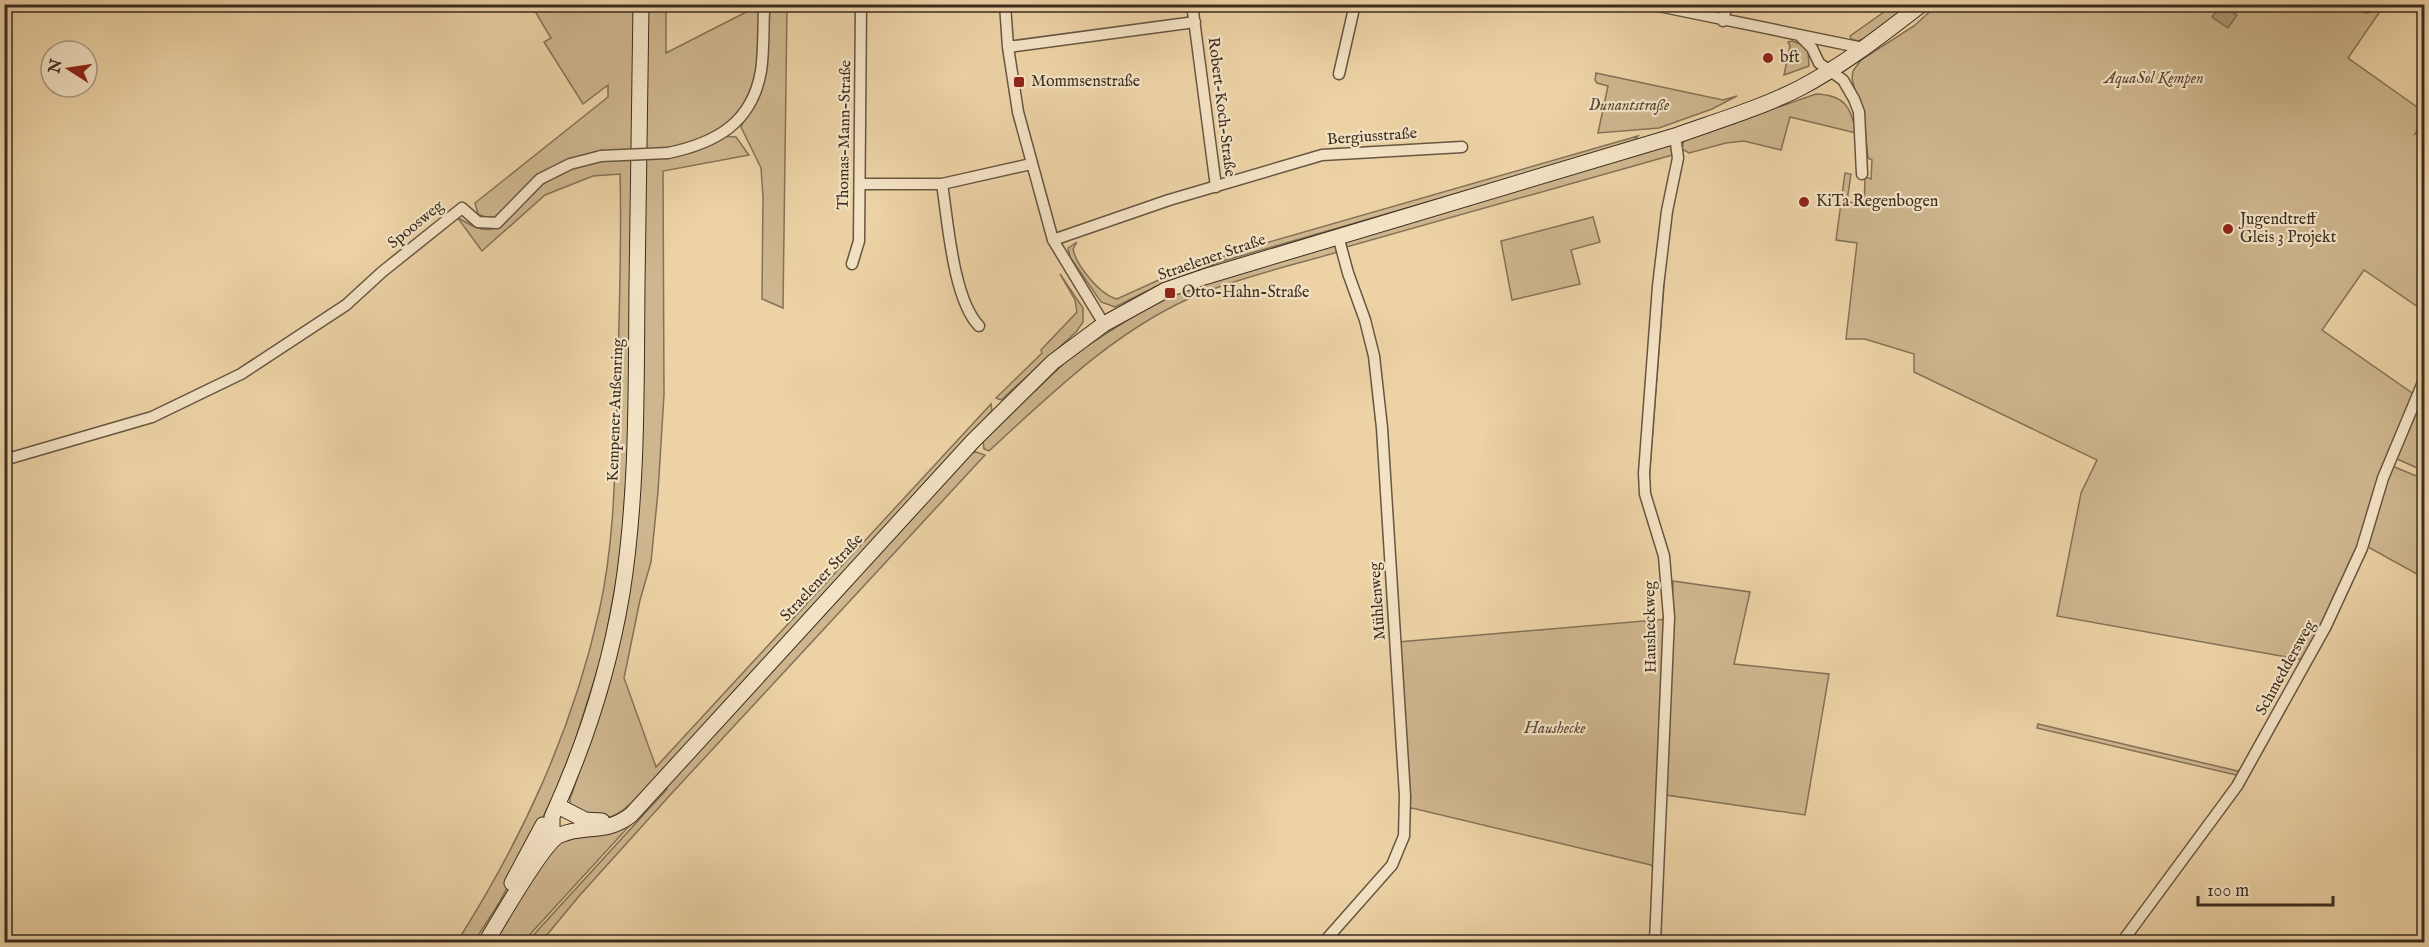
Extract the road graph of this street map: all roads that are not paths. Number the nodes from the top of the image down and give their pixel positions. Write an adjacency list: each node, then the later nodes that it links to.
1 (641, 4): 32 (street, Kempener Außenring)
2 (768, 4): 30 (street, Spoosweg, bridge)
3 (861, 4): 21 (street, Thomas-Mann-Straße)
4 (1005, 4): 13 (street)
5 (1192, 4): 11 (street, Robert-Koch-Straße)
6 (1355, 4): 16 (street)
7 (1649, 4): 10 (street)
8 (1727, 4): 10 (street)
9 (1922, 4): 14 (street, Straelener Straße)
10 (1723, 21): 12 (street)
11 (1195, 22): 13 (street); 23 (street, Robert-Koch-Straße)
12 (1800, 37): 14 (street); 15 (street)
13 (1008, 47): 19 (street)
14 (1863, 48): 15 (street, Straelener Straße)
15 (1830, 70): 17 (street, Straelener Straße); 20 (street)
16 (1340, 74)
17 (1675, 136): 24 (street, Straelener Straße); 38 (street, Hausheckweg)
18 (1462, 147): 23 (street, Bergiusstraße)
19 (1031, 164): 22 (street); 25 (street)
20 (1862, 174)
21 (860, 184): 22 (street); 26 (street, Thomas-Mann-Straße)
22 (942, 184): 28 (street)
23 (1216, 187): 25 (street, Robert-Koch-Straße)
24 (1338, 236): 27 (street, Straelener Straße); 37 (street, Mühlenweg)
25 (1053, 240): 27 (street)
26 (852, 264)
27 (1104, 324): 31 (street, Straelener Straße)
28 (979, 326)
29 (2424, 380): 39 (street, Schmeddersweg)
30 (4, 460)
31 (666, 775): 32 (street, Straelener Straße); 33 (street, Straelener Straße)
32 (555, 812): 33 (street); 34 (street, Straelener Straße); 35 (street)
33 (576, 831): 34 (street, Straelener Straße)
34 (537, 861): 36 (street, Straelener Straße)
35 (476, 942)
36 (486, 942)
37 (1324, 942)
38 (1655, 942)
39 (2122, 942)

